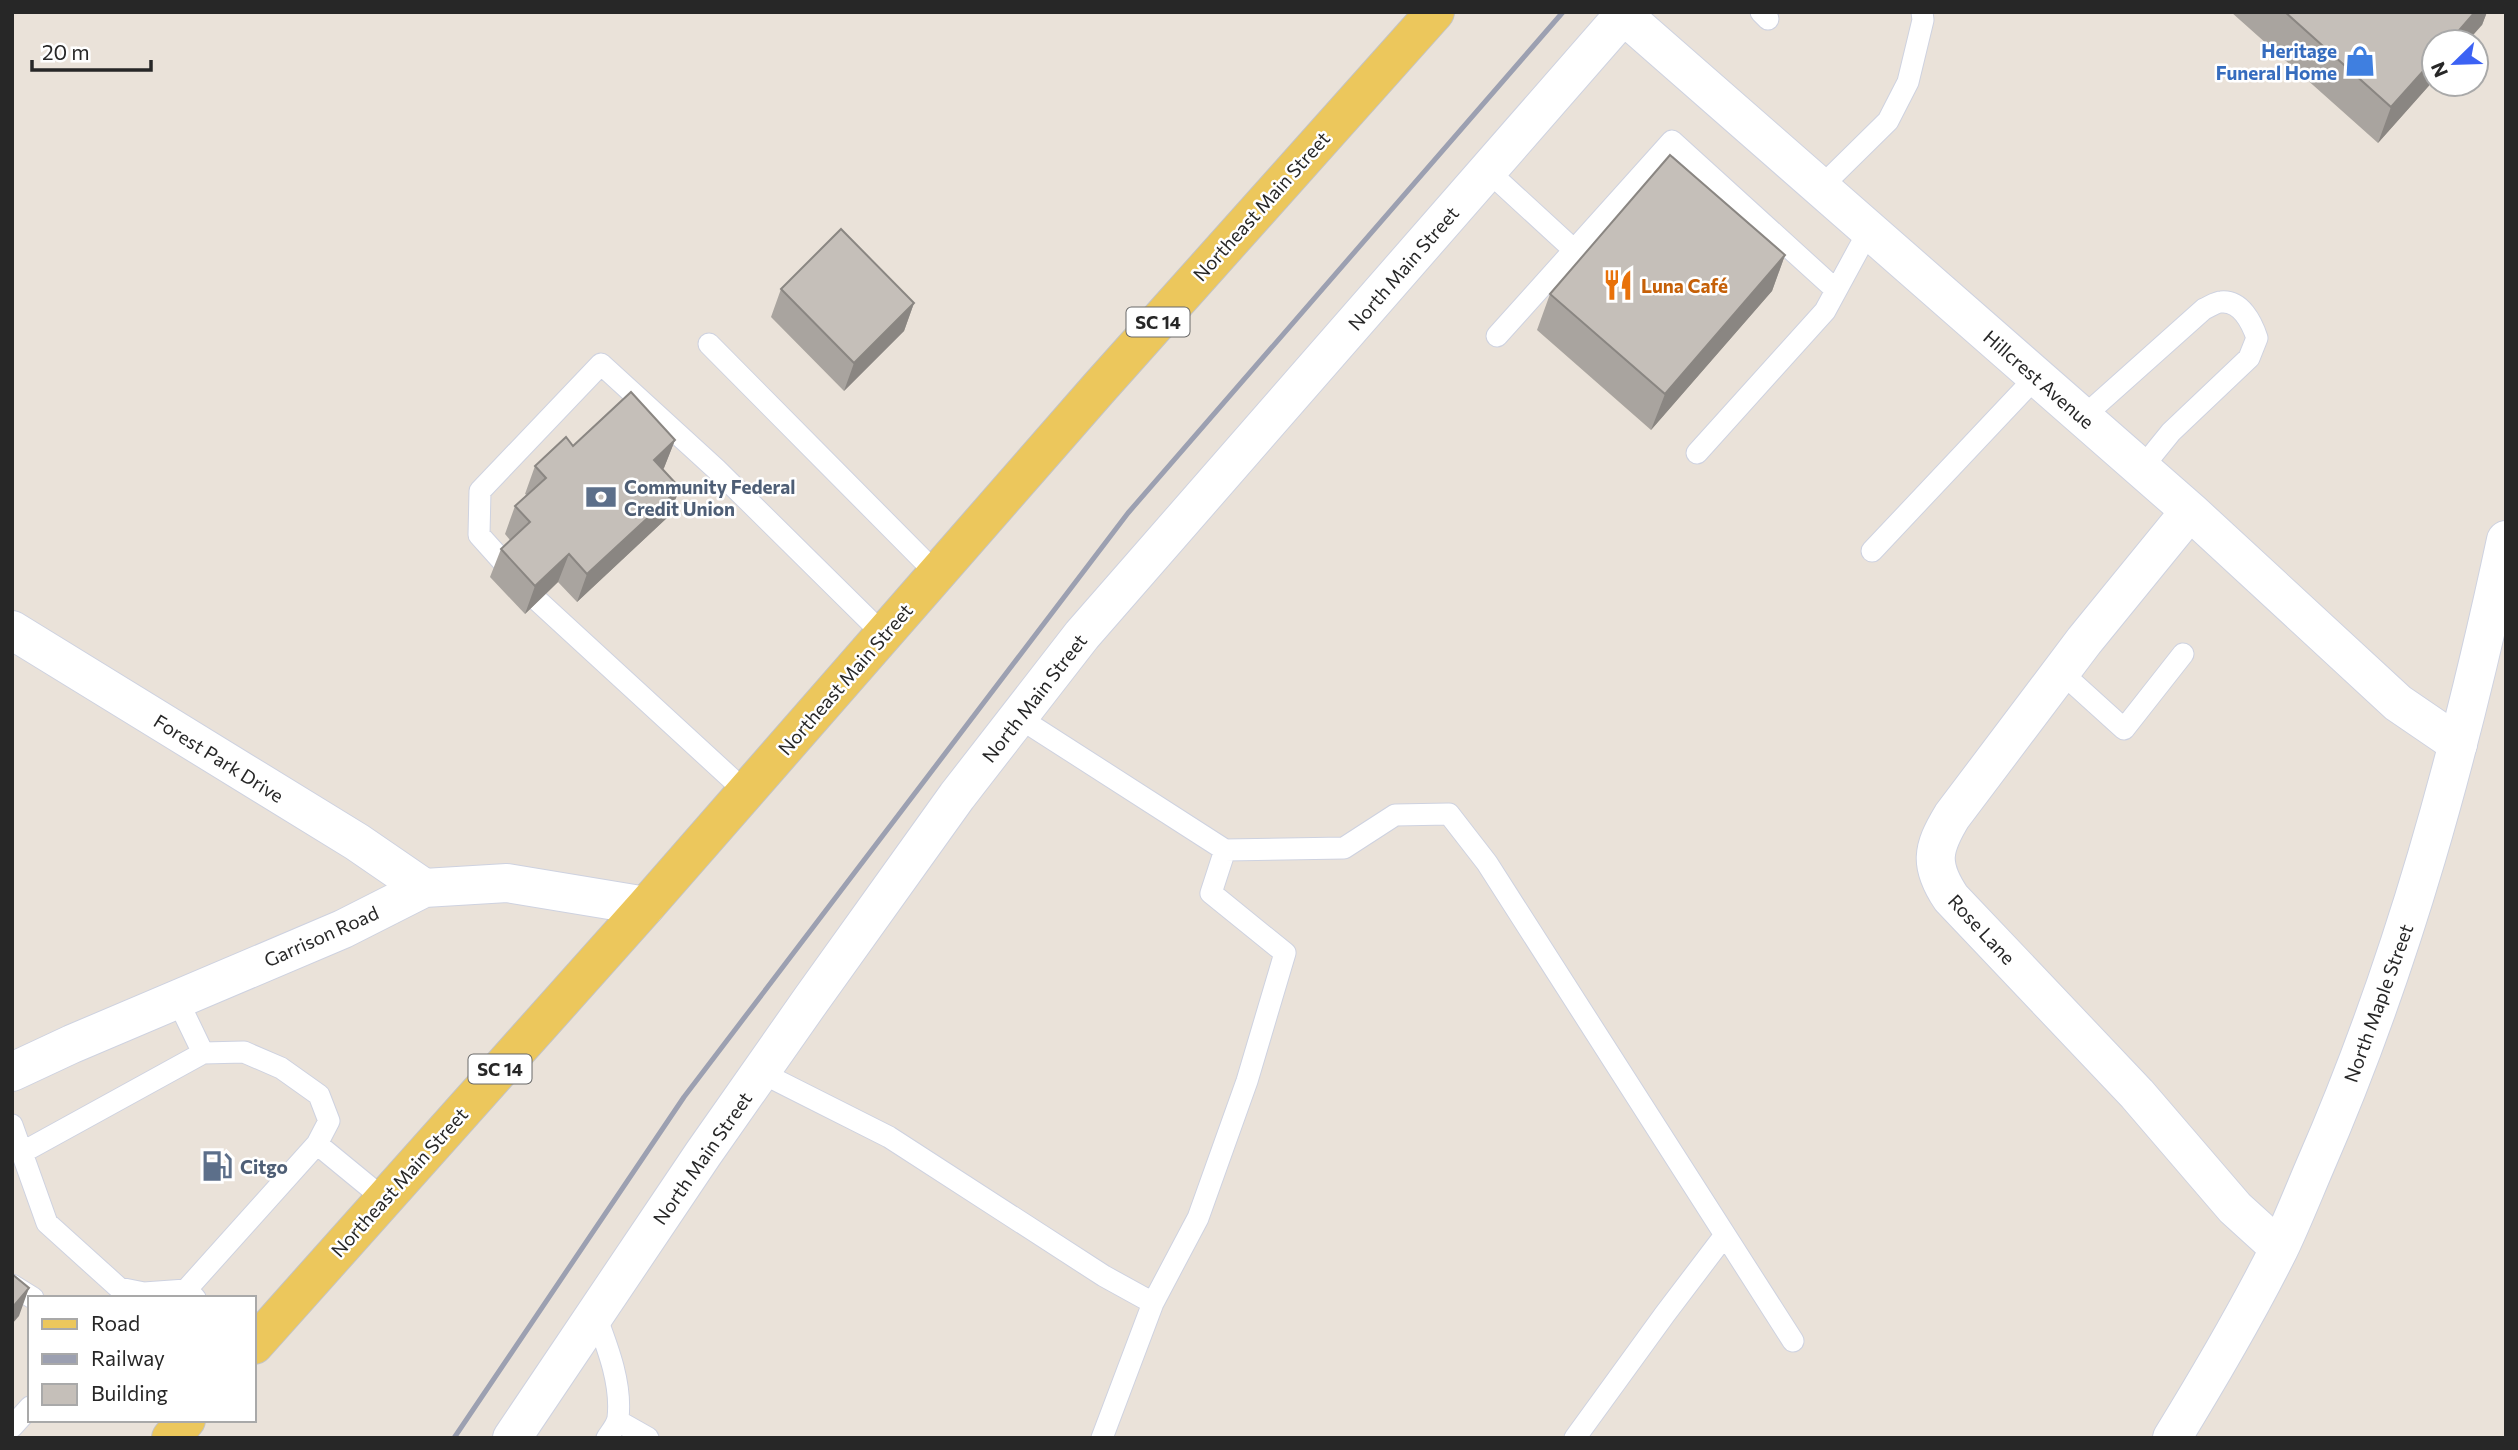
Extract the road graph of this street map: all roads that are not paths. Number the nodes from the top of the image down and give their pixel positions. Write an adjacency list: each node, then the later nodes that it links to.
1 (1435, 12): 19 (main road, Northeast Main Street / SC 14)
2 (1922, 12): 5 (lane)
3 (1623, 13): 4 (street, North Main Street); 5 (street, Hillcrest Avenue)
4 (1488, 171): 7 (lane); 25 (street, North Main Street)
5 (1820, 188): 6 (street, Hillcrest Avenue)
6 (1869, 230): 8 (lane); 11 (street, Hillcrest Avenue)
7 (1574, 250): 8 (lane); 9 (lane)
8 (1836, 290): 13 (lane)
9 (1497, 336)
10 (709, 344): 19 (lane)
11 (2036, 377): 12 (street, Hillcrest Avenue); 17 (lane)
12 (2083, 417): 14 (street, Hillcrest Avenue); 14 (lane)
13 (1697, 453)
14 (2141, 469): 15 (street, Hillcrest Avenue)
15 (2190, 511): 24 (street, Rose Lane); 26 (street, Hillcrest Avenue)
16 (2506, 540): 26 (street, North Maple Street)
17 (1872, 551)
18 (505, 564): 22 (lane)
19 (936, 573): 22 (main road, Northeast Main Street / SC 14)
20 (538, 601): 27 (lane)
21 (12, 630): 29 (street, Forest Park Drive)
22 (883, 634): 27 (main road, Northeast Main Street / SC 14)
23 (2183, 654): 24 (lane)
24 (2061, 672): 40 (street, Rose Lane)
25 (1018, 717): 28 (lane); 34 (street, North Main Street)
26 (2458, 744): 40 (street, North Maple Street)
27 (746, 792): 30 (main road, Northeast Main Street / SC 14)
28 (1225, 850): 39 (lane); 44 (lane)
29 (424, 888): 30 (street, Garrison Road); 31 (street, Garrison Road)
30 (646, 906): 38 (main road, Northeast Main Street / SC 14)
31 (177, 999): 32 (lane); 33 (street, Garrison Road)
32 (203, 1053): 36 (lane); 37 (lane)
33 (12, 1072)
34 (762, 1073): 44 (lane); 45 (street, North Main Street)
35 (12, 1125): 37 (lane)
36 (317, 1144): 38 (lane); 42 (lane)
37 (23, 1152): 42 (lane)
38 (384, 1199): 47 (main road, Northeast Main Street / SC 14)
39 (1725, 1235): 46 (lane); 56 (lane)
40 (2279, 1248): 57 (street, North Maple Street)
41 (12, 1285): 43 (lane)
42 (190, 1294)
43 (30, 1296)
44 (1153, 1303): 55 (lane)
45 (595, 1314): 51 (lane); 53 (street, North Main Street)
46 (1793, 1341)
47 (256, 1343)
48 (28, 1409): 50 (lane)
49 (184, 1422): 52 (main road)
50 (12, 1427)
51 (612, 1429): 54 (lane)
52 (171, 1438)
53 (512, 1438)
54 (648, 1438)
55 (1102, 1438)
56 (1575, 1438)
57 (2172, 1438)

